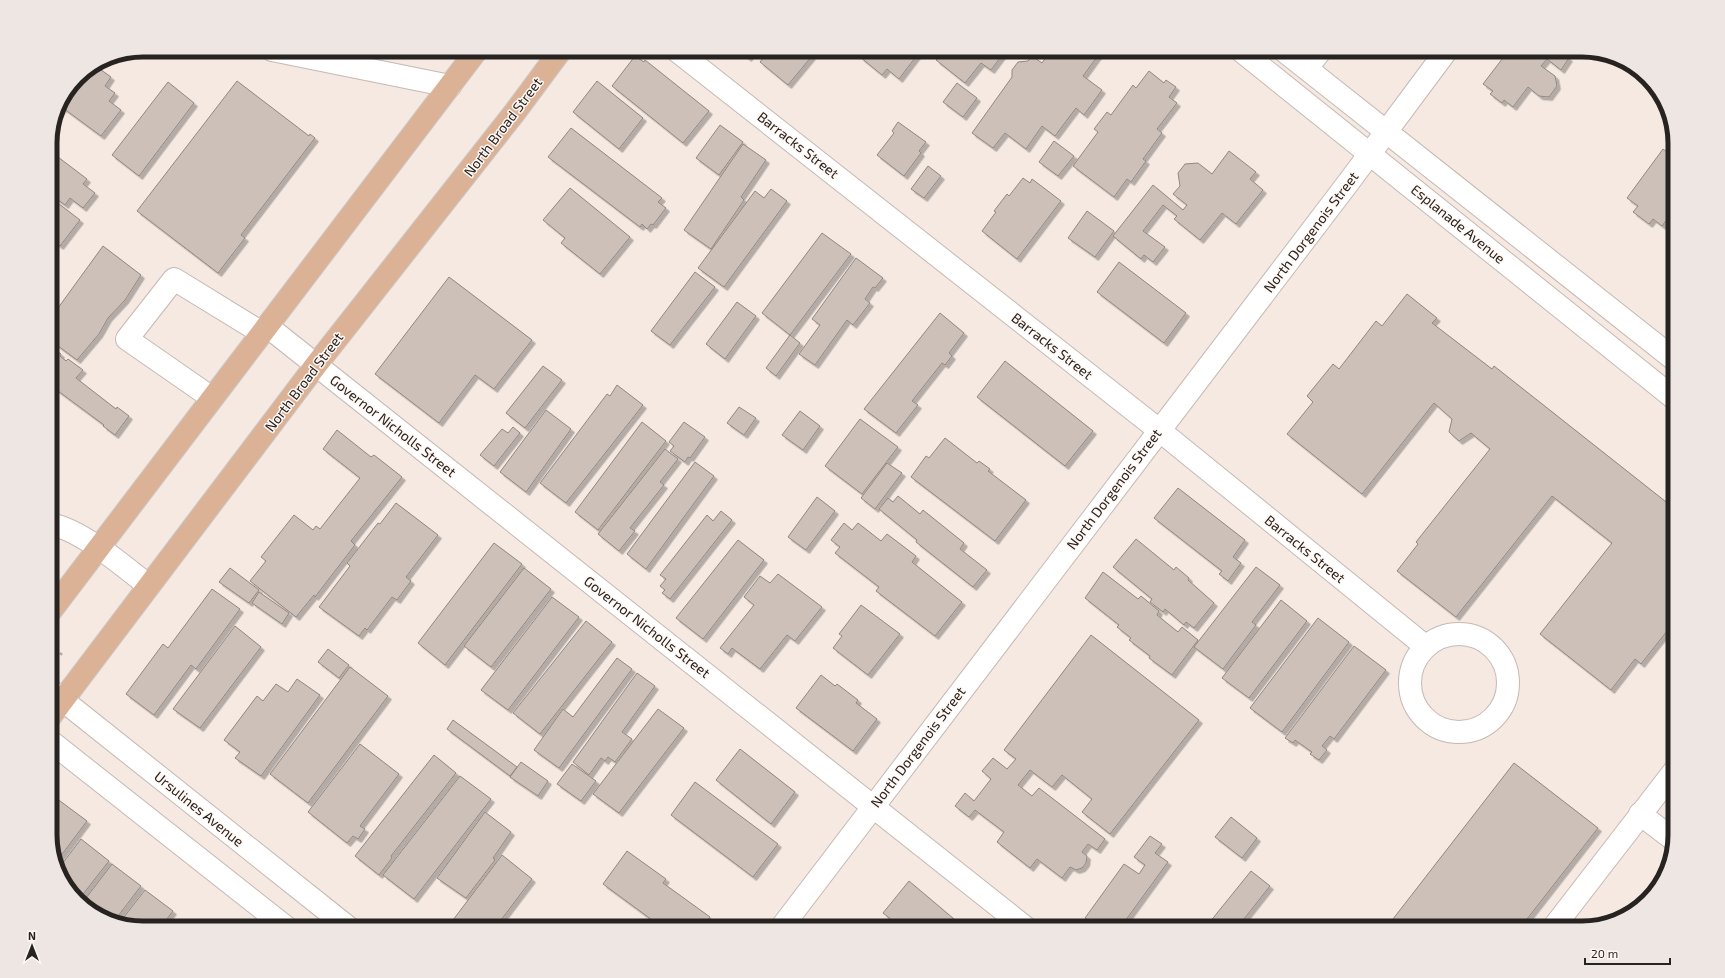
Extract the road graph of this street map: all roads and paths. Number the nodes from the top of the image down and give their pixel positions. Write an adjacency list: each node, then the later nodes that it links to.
1 (307, 57): 10 (street)
2 (472, 57): 10 (main road)
3 (556, 57): 15 (main road, North Broad Street)
4 (685, 57): 18 (street, Barracks Street)
5 (1249, 57): 12 (street, Esplanade Avenue)
6 (1293, 57): 9 (street, Esplanade Avenue)
7 (1316, 57): 9 (street)
8 (1442, 57): 11 (street, North Dorgenois Street)
9 (1307, 68): 11 (street, Esplanade Avenue)
10 (450, 86): 13 (main road)
11 (1386, 132): 12 (street, North Dorgenois Street); 14 (street, Esplanade Avenue)
12 (1370, 154): 16 (street, Esplanade Avenue); 18 (street, North Dorgenois Street)
13 (264, 330): 15 (street, Governor Nicholls Street); 17 (main road); 17 (street, Governor Nicholls Street)
14 (1668, 354)
15 (316, 365): 21 (main road, North Broad Street); 30 (street, Governor Nicholls Street)
16 (1668, 393)
17 (212, 398): 20 (main road)
18 (1160, 430): 23 (street, Barracks Street); 30 (street, North Dorgenois Street)
19 (57, 525): 20 (street)
20 (99, 548): 21 (street); 22 (main road)
21 (149, 586): 26 (main road, North Broad Street)
22 (57, 603)
23 (1425, 646): 23 (street)
24 (57, 651): 25 (path)
25 (66, 658)
26 (57, 699)
27 (57, 705): 34 (street, Ursulines Avenue)
28 (57, 747): 33 (street)
29 (1668, 779): 31 (street)
30 (873, 807): 35 (street, North Dorgenois Street); 36 (street, Governor Nicholls Street)
31 (1640, 814): 32 (street); 37 (street)
32 (1668, 835)
33 (277, 921)
34 (340, 921)
35 (786, 921)
36 (1017, 921)
37 (1559, 921)

